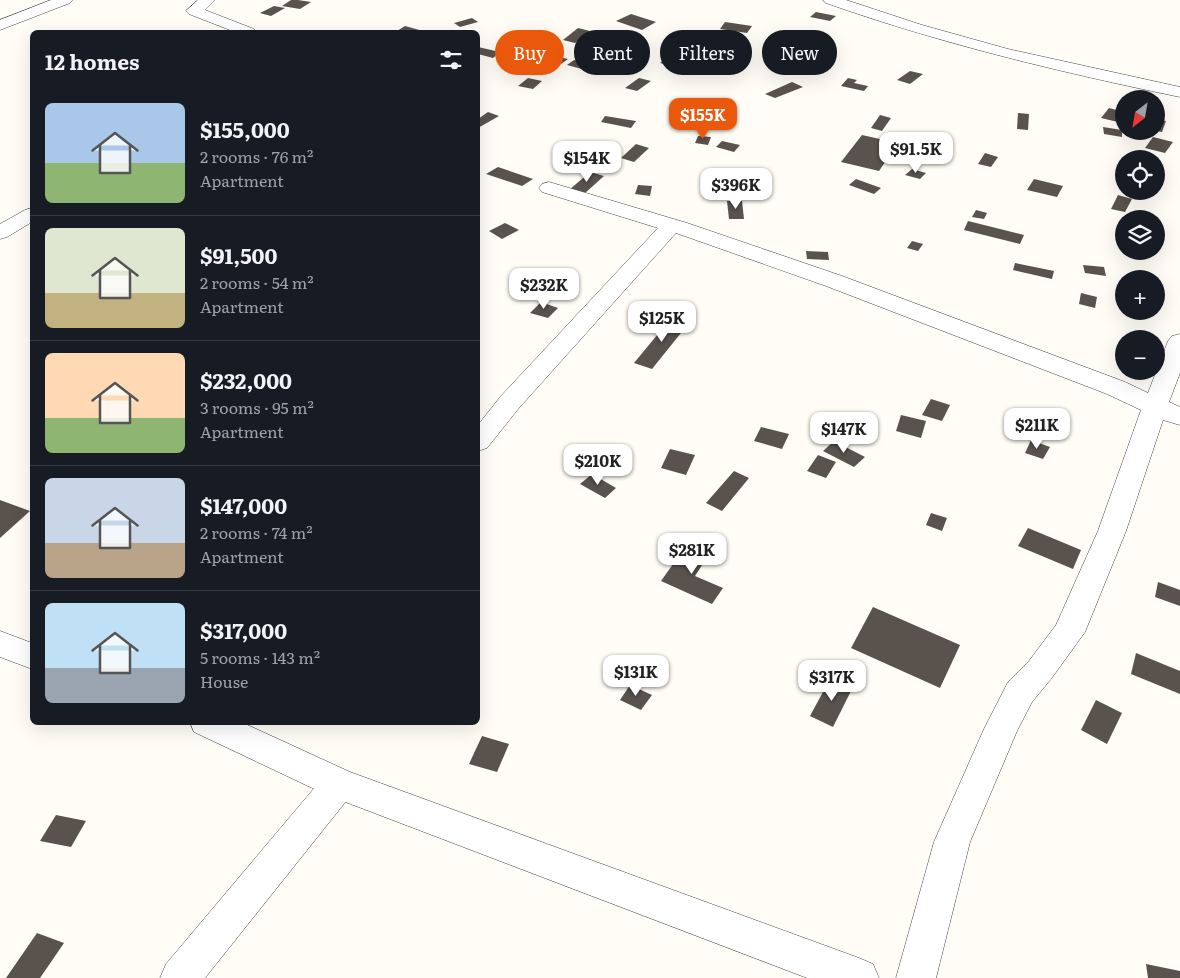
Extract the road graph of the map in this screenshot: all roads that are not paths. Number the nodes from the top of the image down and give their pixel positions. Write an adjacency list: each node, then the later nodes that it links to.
1 (66, 0): 4 (street)
2 (207, 0): 5 (street)
3 (832, 0): 6 (street)
4 (0, 25)
5 (243, 30)
6 (1180, 92)
7 (549, 188): 9 (street)
8 (30, 215): 10 (street)
9 (671, 226): 12 (street); 13 (street)
10 (0, 233)
11 (1180, 341): 12 (street)
12 (1168, 412): 20 (street)
13 (480, 440)
14 (0, 644): 15 (street)
15 (30, 655)
16 (212, 725): 17 (street)
17 (339, 784): 18 (street); 19 (street)
18 (180, 978)
19 (859, 978)
20 (916, 978)

